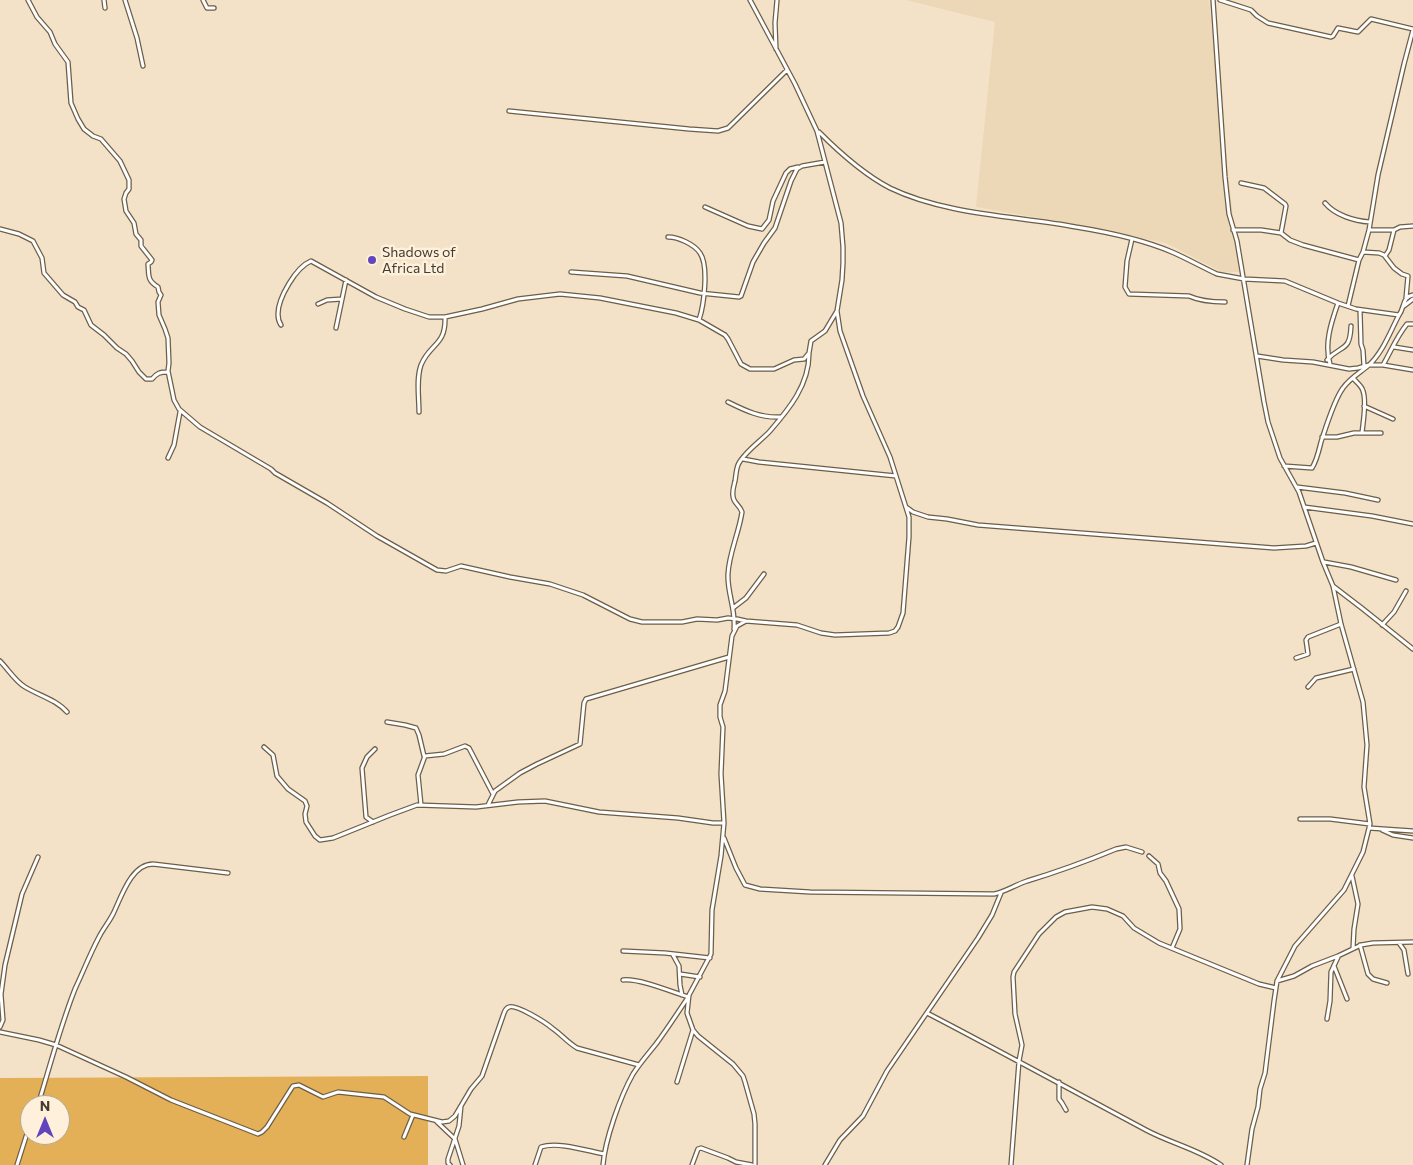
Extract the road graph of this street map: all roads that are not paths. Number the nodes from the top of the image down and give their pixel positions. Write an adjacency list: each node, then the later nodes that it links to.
1 (28, 0): 69 (street)
2 (104, 0): 9 (street)
3 (125, 0): 15 (street)
4 (203, 0): 10 (street)
5 (750, 0): 14 (street)
6 (777, 0): 14 (street)
7 (1213, 0): 27 (street)
8 (1220, 0): 11 (street)
9 (105, 8)
10 (214, 8)
11 (1413, 30): 12 (street)
12 (1408, 47): 13 (street); 24 (street)
13 (1413, 48)
14 (776, 49): 16 (street)
15 (143, 66)
16 (787, 70): 17 (street); 18 (street)
17 (509, 112)
18 (817, 131): 19 (street); 32 (street)
19 (825, 162): 20 (street); 50 (street)
20 (798, 167): 23 (street); 39 (street)
21 (1241, 183): 30 (street)
22 (1325, 203): 24 (street)
23 (705, 207)
24 (1370, 222): 28 (street)
25 (1413, 226): 29 (street)
26 (0, 228): 69 (street)
27 (1233, 230): 30 (street); 37 (street)
28 (1368, 230): 29 (street); 33 (street)
29 (1394, 230): 34 (street)
30 (1282, 233): 35 (street)
31 (668, 237): 39 (street)
32 (1132, 239): 37 (street); 44 (street)
33 (1363, 252): 34 (street); 35 (street)
34 (1386, 256): 41 (street)
35 (1359, 260): 47 (street)
36 (571, 272): 39 (street)
37 (1244, 279): 45 (street); 61 (street)
38 (346, 280): 42 (street); 52 (street); 55 (street)
39 (705, 293): 53 (street)
40 (1413, 294): 41 (street)
41 (1406, 298): 48 (street)
42 (342, 299): 46 (street); 57 (street)
43 (1413, 299): 48 (street)
44 (1225, 302)
45 (1338, 303): 47 (street); 62 (street)
46 (318, 304)
47 (1348, 306): 49 (street)
48 (1403, 307): 51 (street)
49 (1360, 310): 51 (street); 67 (street)
50 (837, 311): 60 (street); 83 (street)
51 (1399, 315): 65 (street)
52 (445, 317): 53 (street); 74 (street)
53 (699, 320): 60 (street)
54 (1413, 324): 58 (street)
55 (281, 325)
56 (1351, 326): 62 (street)
57 (336, 328)
58 (1394, 347): 59 (street); 66 (street)
59 (1413, 350)
60 (809, 353): 75 (street)
61 (1257, 356): 63 (street); 82 (street)
62 (1328, 358): 63 (street); 64 (street)
63 (1324, 363): 64 (street)
64 (1330, 365): 67 (street)
65 (1369, 365): 66 (street); 67 (street); 70 (street)
66 (1383, 365): 68 (street)
67 (1364, 366)
68 (1413, 370)
69 (168, 372): 73 (street)
70 (1353, 378): 72 (street); 79 (street)
71 (728, 402): 75 (street)
72 (1364, 406): 76 (street); 77 (street)
73 (180, 411): 80 (street); 96 (street)
74 (419, 412)
75 (781, 417): 81 (street)
76 (1393, 418)
77 (1362, 433): 78 (street); 79 (street)
78 (1381, 434)
79 (1322, 438): 82 (street)
80 (168, 458)
81 (742, 459): 83 (street); 95 (street)
82 (1284, 466): 84 (street)
83 (896, 476): 86 (street)
84 (1297, 487): 85 (street); 87 (street)
85 (1378, 500)
86 (906, 507): 89 (street); 97 (street)
87 (1304, 508): 88 (street); 89 (street)
88 (1413, 524)
89 (1316, 543): 90 (street)
90 (1323, 562): 92 (street); 93 (street)
91 (764, 574): 95 (street)
92 (1396, 580)
93 (1333, 586): 98 (street); 99 (street)
94 (1406, 591): 99 (street)
95 (733, 608): 96 (street)
96 (735, 618): 97 (street); 100 (street)
97 (746, 622): 100 (street)
98 (1341, 624): 103 (street); 105 (street)
99 (1382, 625): 101 (street)
100 (733, 632): 102 (street)
101 (1413, 649)
102 (729, 657): 112 (street); 117 (street)
103 (1296, 658)
104 (0, 661): 107 (street)
105 (1354, 670): 106 (street); 118 (street)
106 (1308, 687)
107 (67, 712)
108 (387, 722): 111 (street)
109 (264, 747): 116 (street)
110 (375, 749): 116 (street)
111 (424, 757): 112 (street); 113 (street)
112 (493, 794): 114 (street)
113 (421, 805): 114 (street); 116 (street)
114 (488, 806): 117 (street)
115 (1300, 819): 118 (street)
116 (373, 822)
117 (724, 823): 121 (street)
118 (1369, 826): 119 (street); 127 (street)
119 (1380, 829): 120 (street); 122 (street)
120 (1413, 831)
121 (723, 836): 128 (street); 137 (street)
122 (1413, 838)
123 (1142, 852): 128 (street)
124 (1149, 856): 132 (street)
125 (38, 857): 151 (street)
126 (228, 873): 154 (street)
127 (1352, 876): 133 (street); 143 (street)
128 (1001, 893): 149 (street)
129 (1399, 942): 130 (street); 131 (street); 140 (street)
130 (1413, 942)
131 (1360, 945): 133 (street); 144 (street)
132 (1172, 948): 145 (street); 155 (street)
133 (1353, 948): 136 (street)
134 (623, 951): 135 (street)
135 (672, 954): 137 (street); 139 (street)
136 (1338, 956): 138 (street); 143 (street)
137 (710, 958): 141 (street)
138 (1334, 966): 148 (street); 150 (street)
139 (680, 974): 141 (street); 146 (street)
140 (1408, 974)
141 (700, 977): 147 (street)
142 (623, 980): 146 (street)
143 (1278, 981): 145 (street)
144 (1386, 983)
145 (1276, 988): 178 (street)
146 (682, 995): 147 (street)
147 (689, 996): 152 (street); 156 (street)
148 (1347, 999)
149 (927, 1013): 155 (street); 175 (street)
150 (1327, 1019)
151 (0, 1027)
152 (693, 1030): 157 (street); 174 (street)
153 (0, 1032): 154 (street)
154 (56, 1045): 159 (street); 162 (street)
155 (1019, 1061): 158 (street); 176 (street)
156 (639, 1065): 160 (street); 167 (street)
157 (677, 1082)
158 (1059, 1082): 161 (street); 177 (street)
159 (41, 1095)
160 (461, 1106): 163 (street); 165 (street)
161 (1066, 1110)
162 (413, 1115): 163 (street); 164 (street)
163 (436, 1121): 165 (street)
164 (404, 1137)
165 (455, 1139): 169 (street); 170 (street)
166 (23, 1145): 168 (street)
167 (604, 1154): 171 (street); 172 (street)
168 (17, 1165)
169 (450, 1165)
170 (463, 1165)
171 (535, 1165)
172 (603, 1165)
173 (692, 1165): 174 (street)
174 (754, 1165)
175 (825, 1165)
176 (1011, 1165)
177 (1221, 1165)
178 (1247, 1165)

